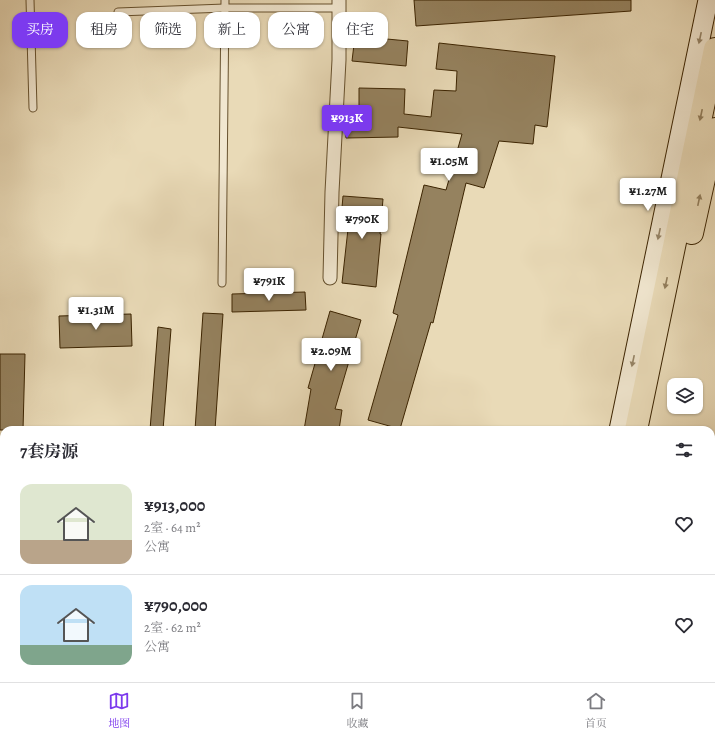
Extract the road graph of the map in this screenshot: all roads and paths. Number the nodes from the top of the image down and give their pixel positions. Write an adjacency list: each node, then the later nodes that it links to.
1 (30, 0): 8 (lane)
2 (225, 0): 5 (lane)
3 (708, 0): 12 (street, one-way to 12)
4 (339, 4): 5 (lane); 10 (street)
5 (225, 8): 6 (lane); 11 (lane)
6 (118, 12)
7 (715, 49): 13 (highway, one-way to 13)
8 (33, 108)
9 (715, 129): 14 (highway, one-way to 9)
10 (330, 278)
11 (222, 283)
12 (620, 426)
13 (637, 426)
14 (650, 426)

